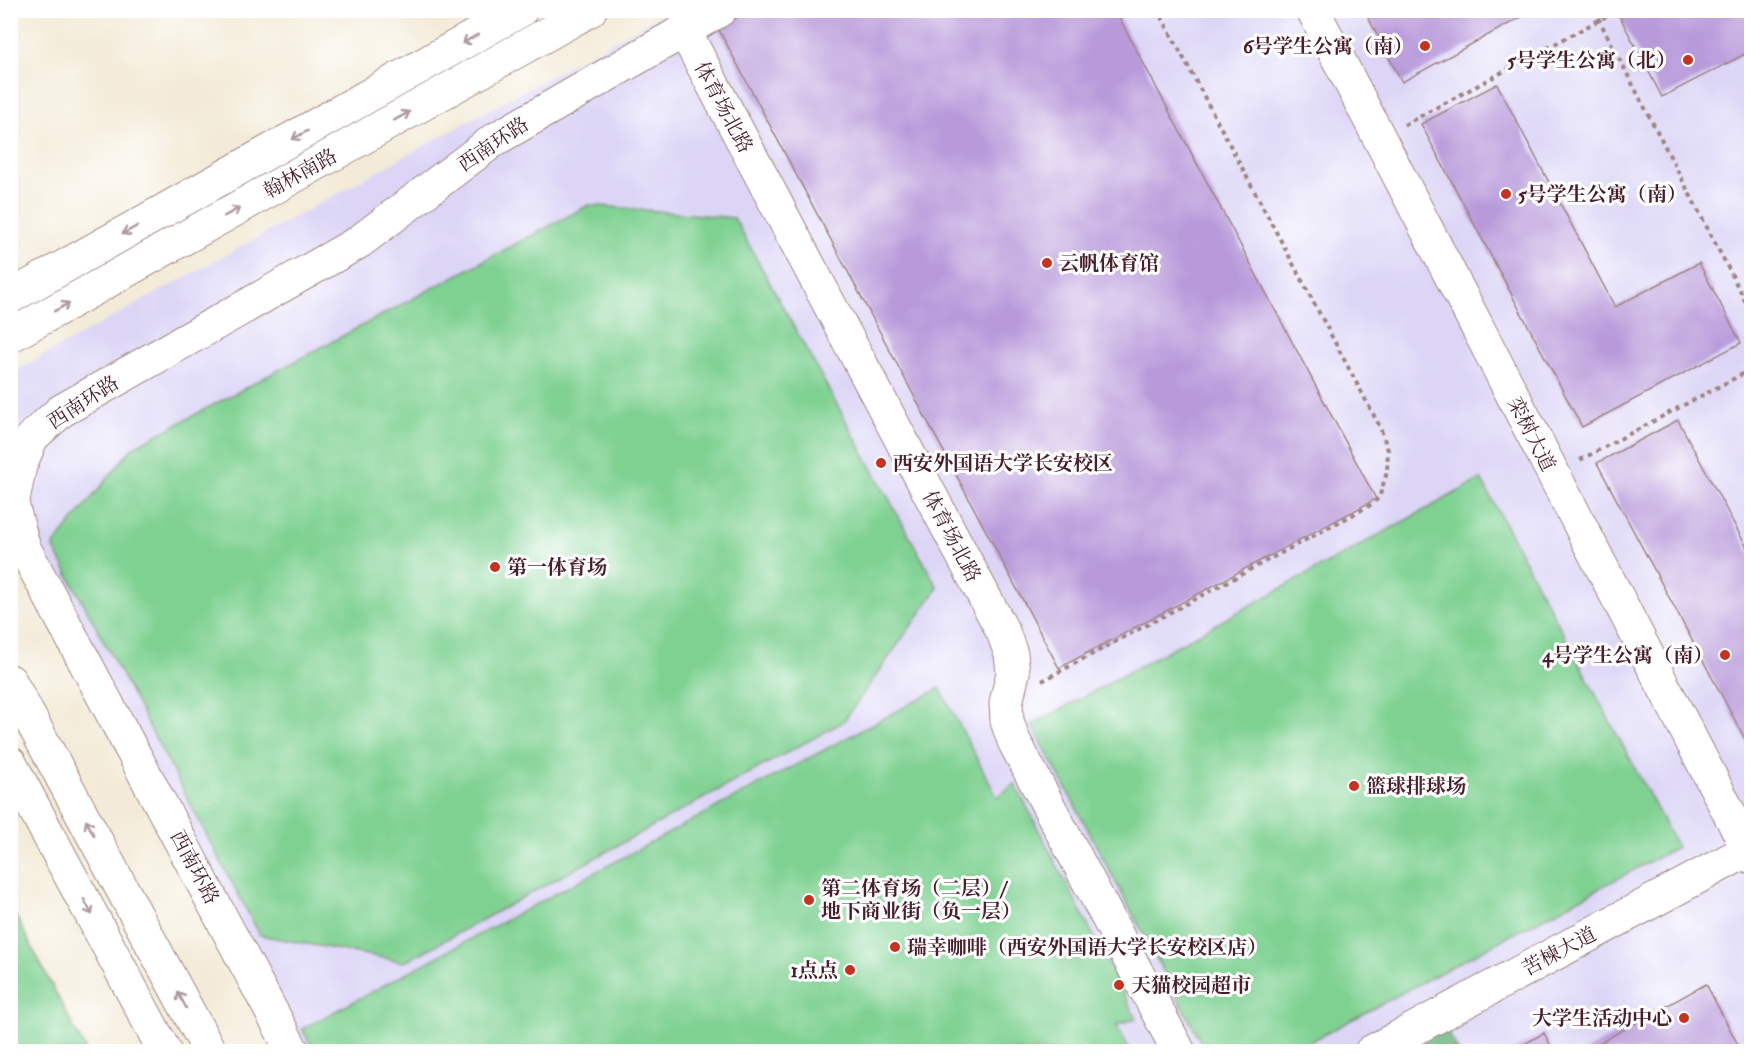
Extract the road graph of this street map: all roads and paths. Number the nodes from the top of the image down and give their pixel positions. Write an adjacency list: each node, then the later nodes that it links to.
1 (521, 10): 11 (street, 翰林南路, one-way to 11)
2 (590, 10): 13 (street, 翰林南路, one-way to 2)
3 (720, 10): 9 (street, 西南环路)
4 (1158, 10): 17 (path)
5 (1312, 10): 10 (street, 栾树大道)
6 (1594, 10): 8 (path)
7 (1618, 10): 8 (path)
8 (1599, 21): 10 (path); 12 (path)
9 (684, 30): 17 (street, 体育场北路); 22 (street, 西南环路)
10 (1379, 138): 15 (street, 栾树大道)
11 (10, 297)
12 (1752, 314)
13 (10, 336)
14 (1752, 369): 15 (path)
15 (1553, 474): 19 (street, 栾树大道)
16 (10, 681): 21 (street, one-way to 16)
17 (1011, 686): 23 (street, 体育场北路)
18 (10, 763): 20 (street, one-way to 20)
19 (1750, 852): 24 (street, 苦楝大道)
20 (165, 1052)
21 (210, 1052)
22 (293, 1052)
23 (1179, 1052)
24 (1371, 1052)

